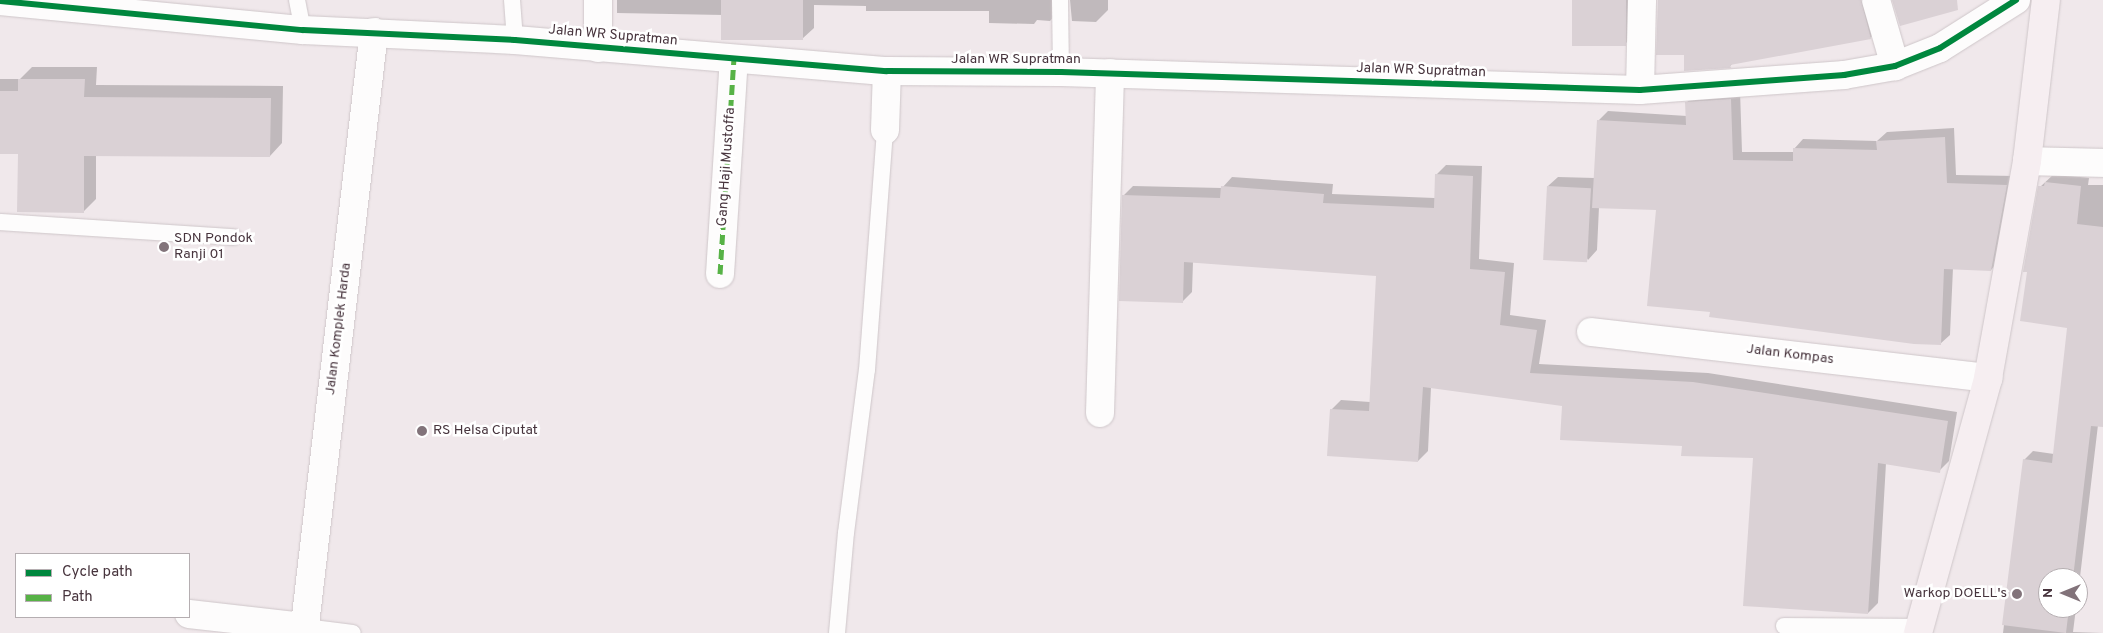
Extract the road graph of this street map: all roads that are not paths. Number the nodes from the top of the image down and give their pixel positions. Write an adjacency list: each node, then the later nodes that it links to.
1 (298, 0): 10 (lane)
2 (512, 0): 12 (lane)
3 (598, 0): 13 (street)
4 (1060, 0): 17 (lane)
5 (1642, 0): 19 (street)
6 (1876, 0): 15 (street)
7 (2016, 0): 15 (street, Jalan WR Supratman)
8 (2046, 0): 21 (main road)
9 (0, 1): 10 (street, Jalan WR Supratman)
10 (302, 30): 11 (street, Jalan WR Supratman)
11 (374, 32): 12 (street, Jalan WR Supratman); 31 (street, Jalan Komplek Harda)
12 (515, 40): 13 (street, Jalan WR Supratman)
13 (598, 48): 14 (street, Jalan WR Supratman)
14 (734, 60): 16 (street, Jalan WR Supratman); 25 (street, Gang Haji Mustoffa)
15 (1895, 66): 19 (street, Jalan WR Supratman)
16 (886, 71): 17 (street, Jalan WR Supratman); 20 (street)
17 (1061, 72): 18 (street, Jalan WR Supratman)
18 (1110, 73): 19 (street, Jalan WR Supratman); 28 (street)
19 (1640, 90)
20 (885, 130): 34 (lane)
21 (2028, 161): 22 (street); 27 (main road)
22 (2103, 163)
23 (0, 222): 24 (lane)
24 (234, 237)
25 (720, 274)
26 (1592, 332): 27 (street, Jalan Kompas)
27 (1988, 378): 32 (main road)
28 (1100, 413)
29 (190, 614): 31 (street)
30 (1784, 626): 32 (lane)
31 (305, 630): 33 (lane)
32 (1918, 630)
33 (354, 633)
34 (837, 633)

